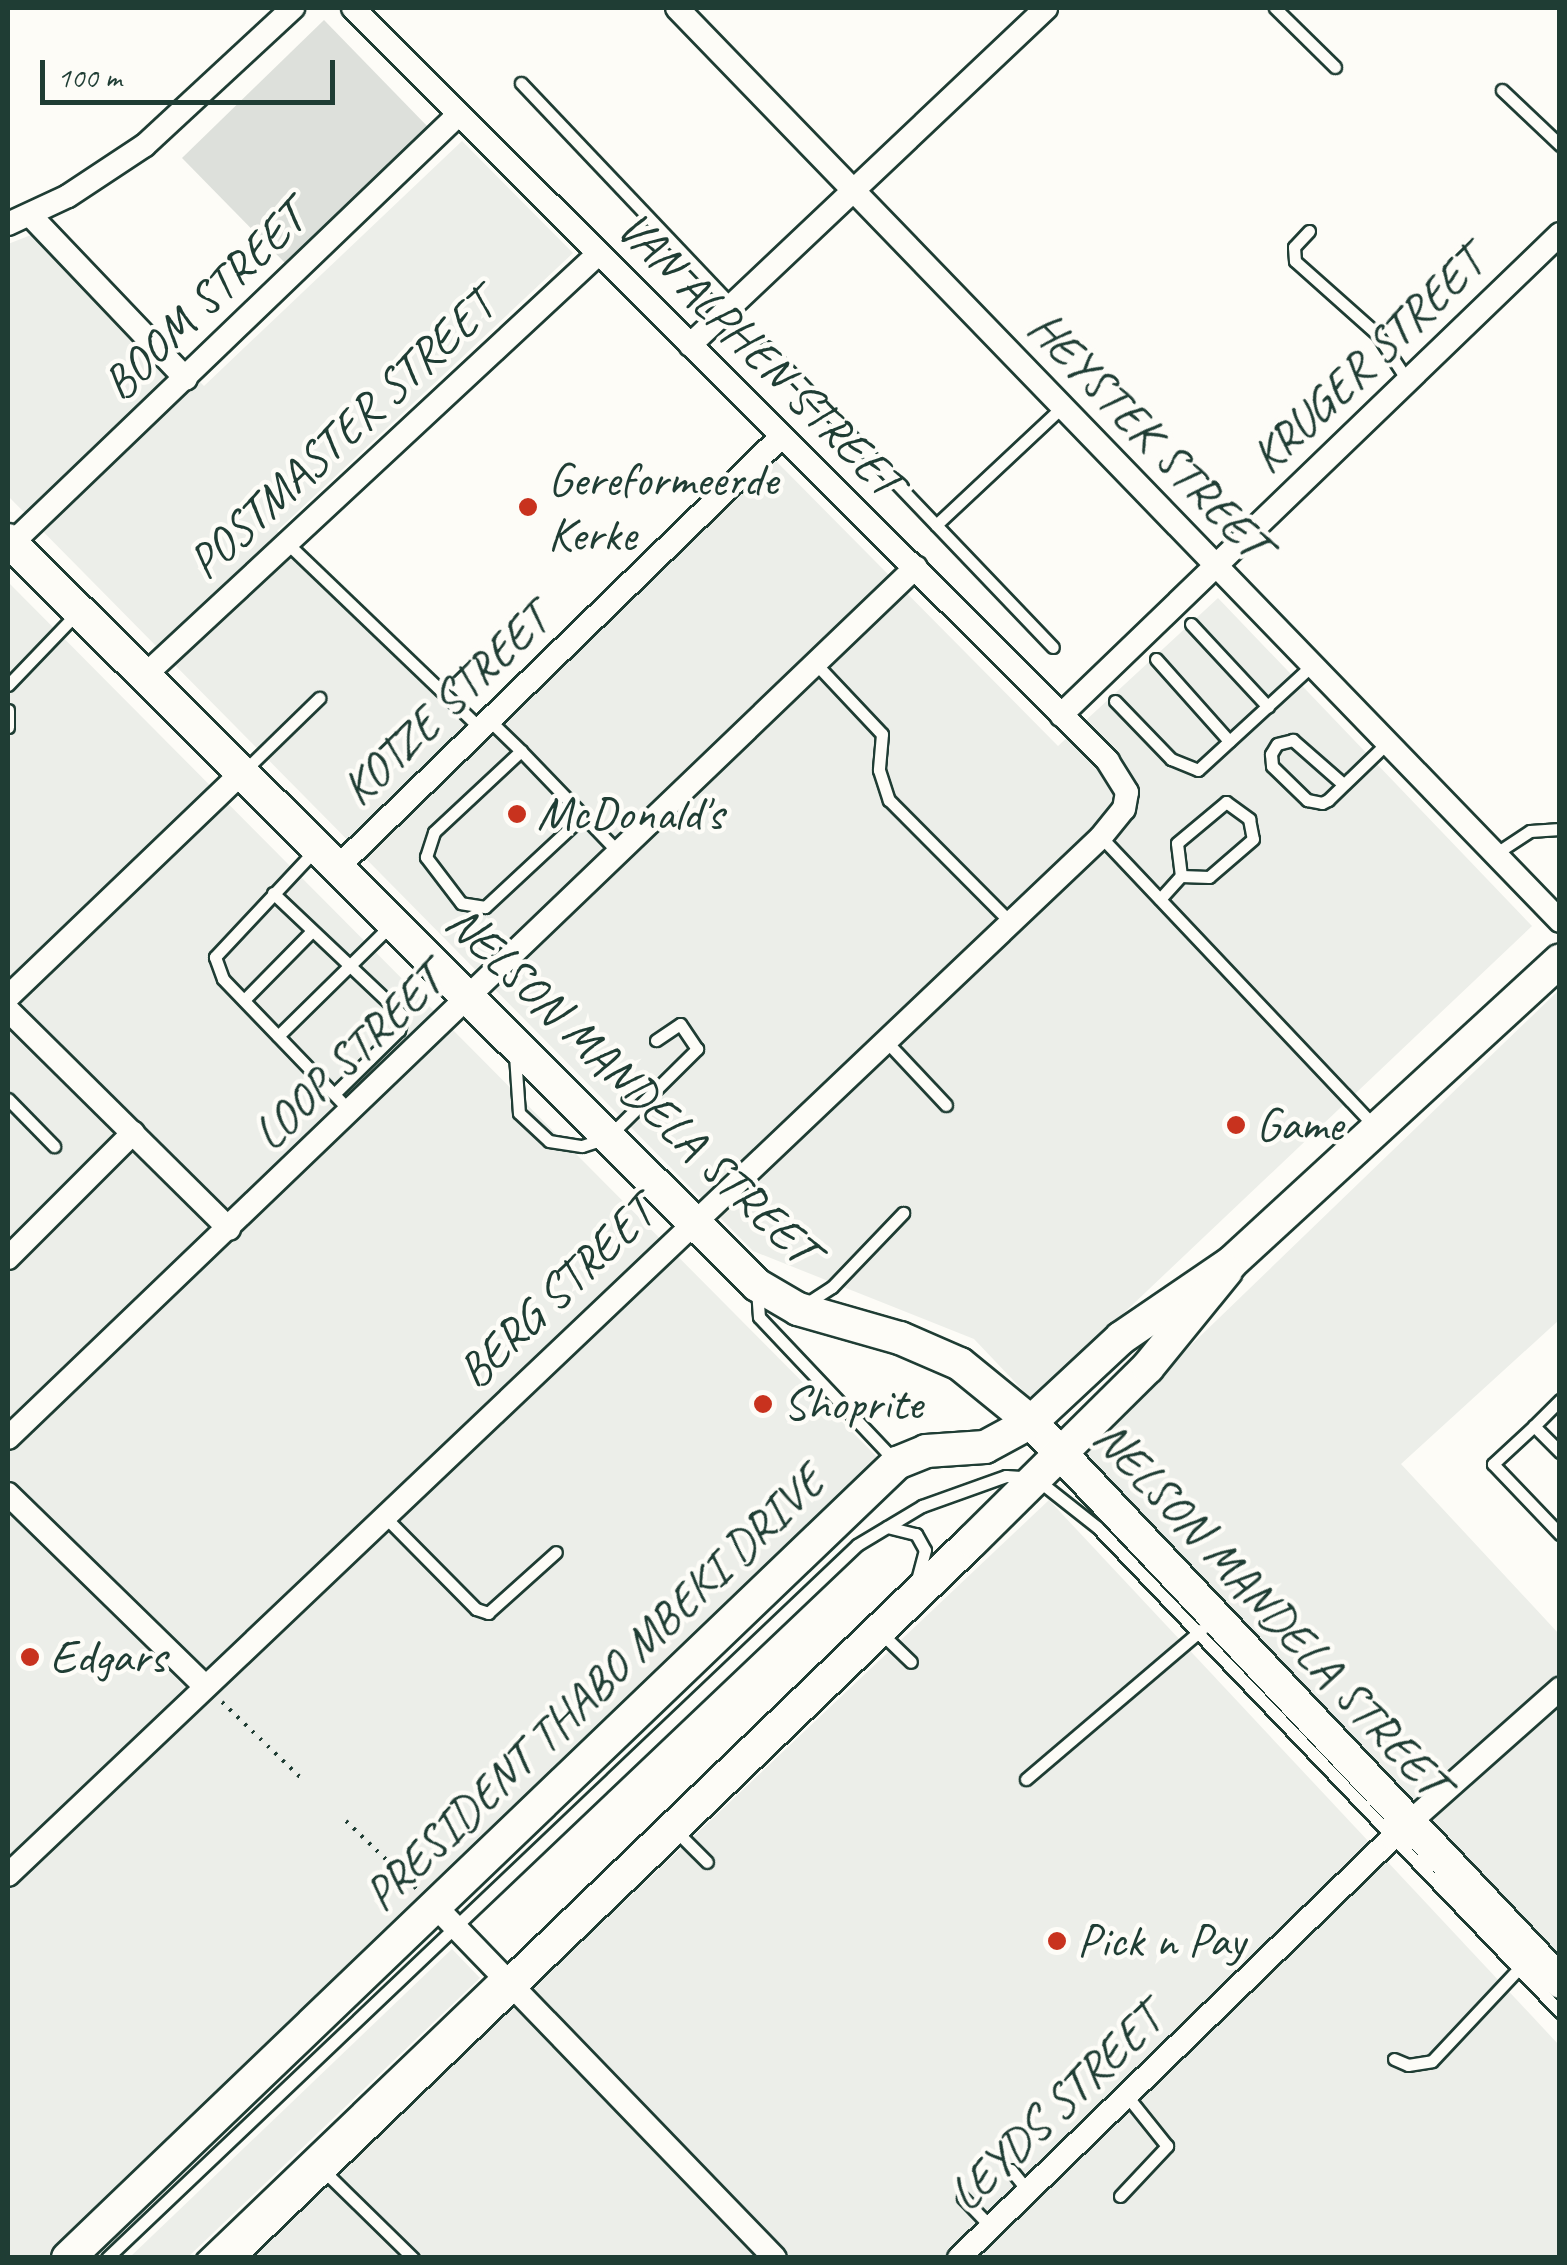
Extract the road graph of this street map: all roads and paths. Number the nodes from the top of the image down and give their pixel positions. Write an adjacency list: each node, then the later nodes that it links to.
1 (293, 8): 12 (street)
2 (352, 8): 9 (street, VAN ALPHEN STREET)
3 (678, 8): 11 (street, HEYSTEK STREET)
4 (1046, 8): 11 (street)
5 (1275, 8): 6 (lane)
6 (1335, 67)
7 (521, 84): 16 (lane)
8 (1502, 90): 10 (lane)
9 (458, 114): 15 (street, VAN ALPHEN STREET); 19 (street, BOOM STREET)
10 (1560, 145)
11 (852, 190): 16 (street); 21 (street, HEYSTEK STREET)
12 (19, 220): 19 (street)
13 (1309, 231): 20 (lane)
14 (1560, 234): 20 (street, KRUGER STREET)
15 (598, 254): 17 (street, VAN ALPHEN STREET); 25 (street, POSTMASTER STREET)
16 (732, 305): 17 (street)
17 (690, 345): 22 (street, VAN ALPHEN STREET)
18 (766, 346): 23 (lane)
19 (186, 379): 24 (street, BOOM STREET)
20 (1407, 380): 26 (street, KRUGER STREET)
21 (1062, 406): 23 (lane); 26 (street, HEYSTEK STREET)
22 (782, 436): 27 (street, VAN ALPHEN STREET); 41 (street, KOTZE STREET)
23 (936, 525): 30 (lane)
24 (9, 543): 28 (street, NELSON MANDELA STREET)
25 (287, 543): 34 (street, POSTMASTER STREET); 41 (lane)
26 (1215, 565): 33 (street, HEYSTEK STREET); 40 (street, KRUGER STREET)
27 (916, 567): 32 (street, LOOP STREET); 40 (street, VAN ALPHEN STREET)
28 (79, 612): 34 (street, NELSON MANDELA STREET); 35 (lane)
29 (1191, 624): 38 (lane)
30 (1053, 647)
31 (1156, 659): 43 (lane)
32 (816, 664): 52 (street, LOOP STREET); 60 (lane)
33 (1312, 665): 38 (lane); 44 (street, HEYSTEK STREET)
34 (143, 676): 47 (street, NELSON MANDELA STREET)
35 (8, 685)
36 (319, 698): 47 (lane)
37 (1114, 701): 43 (lane)
38 (1268, 707): 43 (lane)
39 (8, 710): 42 (lane)
40 (1061, 714): 46 (street, VAN ALPHEN STREET)
41 (484, 724): 45 (lane); 54 (street, KOTZE STREET)
42 (8, 727)
43 (1230, 741)
44 (1387, 743): 48 (lane); 53 (street, HEYSTEK STREET)
45 (520, 751): 49 (lane); 49 (lane)
46 (1108, 761): 51 (street, BERG STREET)
47 (244, 770): 54 (street, NELSON MANDELA STREET); 64 (street)
48 (1344, 784): 48 (lane)
49 (582, 816): 52 (lane)
50 (1560, 829): 53 (lane)
51 (1102, 837): 57 (lane); 60 (street, BERG STREET)
52 (619, 853): 65 (street, LOOP STREET)
53 (1494, 854): 58 (street, HEYSTEK STREET)
54 (329, 856): 56 (lane); 59 (street, NELSON MANDELA STREET)
55 (1181, 876): 55 (lane); 57 (lane)
56 (273, 893): 61 (lane); 66 (lane)
57 (1160, 900): 76 (lane)
58 (1560, 921)
59 (394, 922): 63 (lane); 65 (street, NELSON MANDELA STREET)
60 (1010, 922): 70 (street, BERG STREET)
61 (312, 931): 63 (lane); 66 (lane)
62 (1560, 960): 76 (street, PRESIDENT THABO MBEKI DRIVE)
63 (347, 965): 68 (lane); 72 (lane)
64 (8, 997)
65 (470, 998): 71 (street, NELSON MANDELA STREET); 75 (street, LOOP STREET)
66 (244, 1000): 68 (lane)
67 (8, 1010): 77 (street)
68 (278, 1036): 72 (lane)
69 (656, 1040): 78 (lane)
70 (885, 1040): 74 (lane); 81 (street, BERG STREET)
71 (516, 1046): 78 (street, NELSON MANDELA STREET); 78 (lane)
72 (334, 1094): 75 (lane)
73 (8, 1098): 79 (lane)
74 (946, 1105)
75 (352, 1114): 82 (street, LOOP STREET)
76 (1377, 1129): 84 (street, PRESIDENT THABO MBEKI DRIVE)
77 (133, 1133): 82 (street); 83 (street)
78 (607, 1138): 81 (street, NELSON MANDELA STREET)
79 (54, 1146)
80 (903, 1213): 86 (lane)
81 (690, 1221): 85 (street, NELSON MANDELA STREET); 96 (street, BERG STREET)
82 (229, 1230): 90 (street, LOOP STREET)
83 (8, 1258)
84 (1231, 1263): 88 (street, PRESIDENT THABO MBEKI DRIVE); 92 (street, PRESIDENT THABO MBEKI DRIVE)
85 (757, 1285): 86 (street, NELSON MANDELA STREET); 93 (lane)
86 (798, 1309): 88 (street, NELSON MANDELA STREET)
87 (1560, 1400): 89 (lane)
88 (1032, 1422): 92 (street, NELSON MANDELA STREET); 93 (street, PRESIDENT THABO MBEKI DRIVE)
89 (1534, 1426): 91 (lane); 98 (lane)
90 (8, 1438)
91 (1560, 1452)
92 (1060, 1453): 94 (street, PRESIDENT THABO MBEKI DRIVE); 100 (street, NELSON MANDELA STREET)
93 (897, 1464): 112 (street, PRESIDENT THABO MBEKI DRIVE)
94 (1035, 1478): 97 (lane); 100 (lane); 101 (street, PRESIDENT THABO MBEKI DRIVE)
95 (8, 1494): 103 (street)
96 (384, 1516): 99 (lane); 103 (street, BERG STREET)
97 (883, 1528): 112 (lane); 114 (lane)
98 (1560, 1534)
99 (556, 1552)
100 (1207, 1625): 105 (lane); 109 (street, NELSON MANDELA STREET)
101 (877, 1628): 102 (lane); 108 (street, PRESIDENT THABO MBEKI DRIVE)
102 (911, 1662)
103 (204, 1685): 106 (path); 111 (street, BERG STREET)
104 (1560, 1689): 109 (street, LEYDS STREET)
105 (1026, 1778)
106 (302, 1779)
107 (346, 1821): 112 (path)
108 (672, 1827): 110 (lane); 114 (street, PRESIDENT THABO MBEKI DRIVE)
109 (1400, 1831): 113 (street, NELSON MANDELA STREET); 118 (street, LEYDS STREET)
110 (707, 1862)
111 (8, 1875)
112 (445, 1917): 114 (street); 125 (street, PRESIDENT THABO MBEKI DRIVE); 126 (lane)
113 (1525, 1962): 115 (street, NELSON MANDELA STREET); 116 (lane); 117 (lane)
114 (504, 1979): 119 (street, PRESIDENT THABO MBEKI DRIVE); 127 (lane); 130 (street)
115 (1560, 1982)
116 (1560, 2012)
117 (1394, 2059)
118 (1127, 2096): 121 (street, LEYDS STREET); 122 (lane)
119 (320, 2167): 128 (street, PRESIDENT THABO MBEKI DRIVE); 129 (lane)
120 (1012, 2170): 121 (lane)
121 (1028, 2190): 124 (street, LEYDS STREET)
122 (1120, 2196)
123 (964, 2198): 124 (lane)
124 (991, 2227): 131 (street, LEYDS STREET)
125 (68, 2258)
126 (107, 2258)
127 (202, 2258)
128 (226, 2258)
129 (413, 2258)
130 (775, 2258)
131 (959, 2258)

